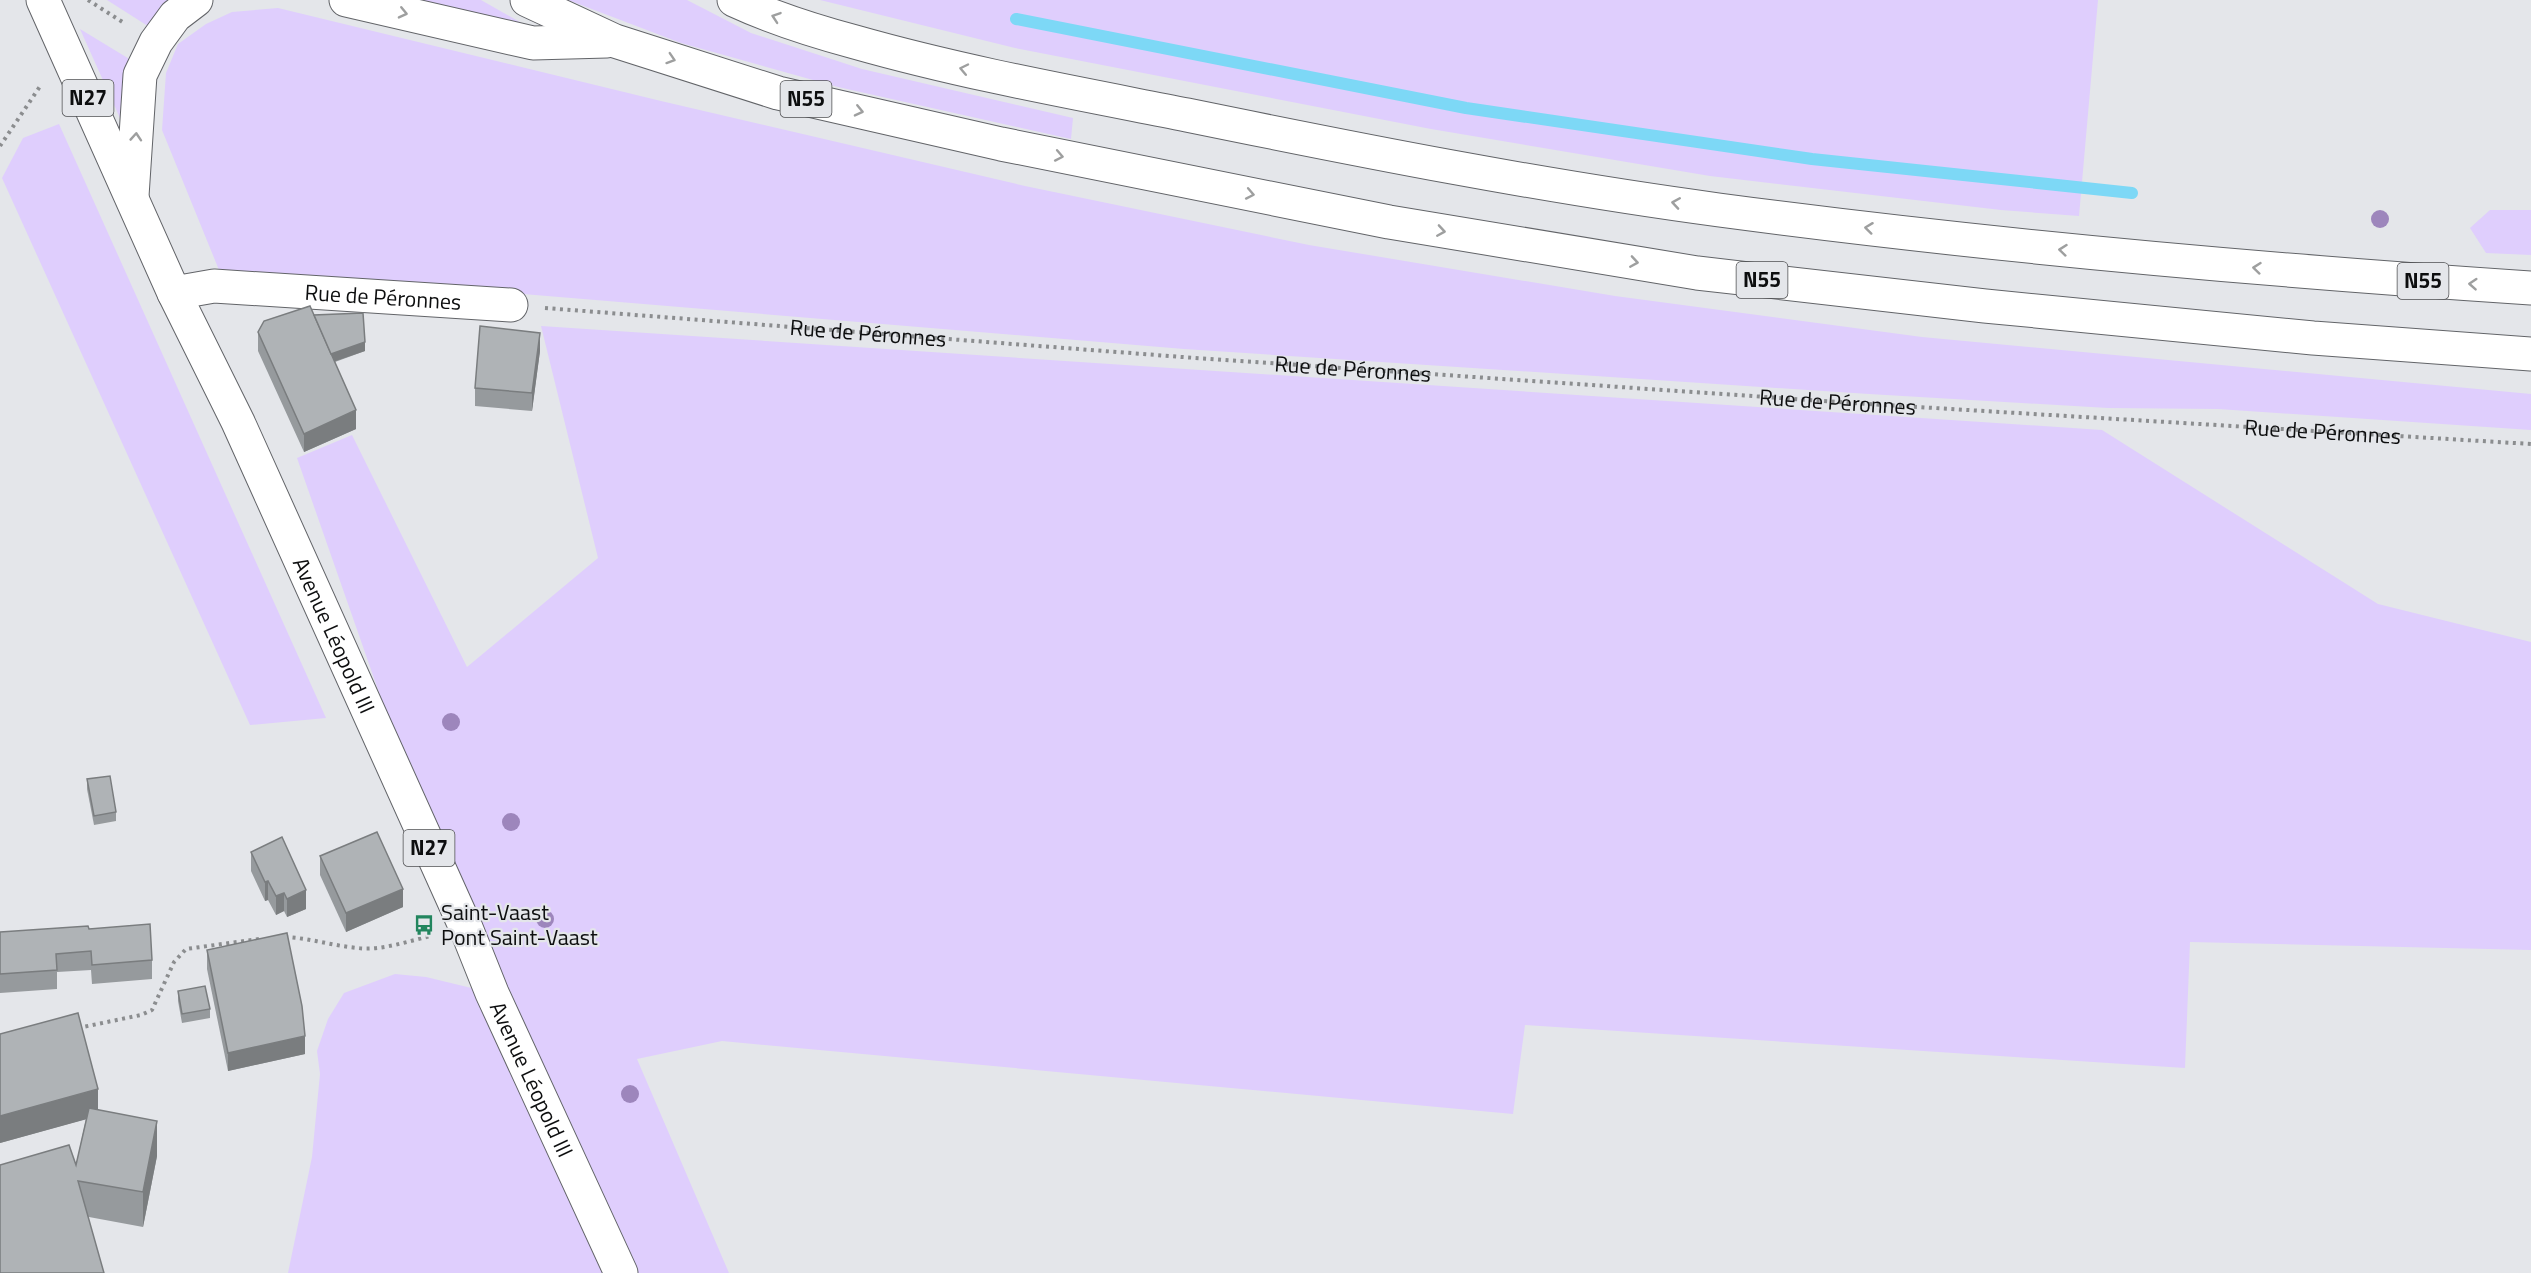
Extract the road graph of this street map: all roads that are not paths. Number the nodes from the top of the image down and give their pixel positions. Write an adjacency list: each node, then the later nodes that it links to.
1 (43, 0): 7 (main road, Avenue Léopold III / N27)
2 (196, 0): 7 (main road, one-way to 2)
3 (346, 0): 6 (main road, one-way to 6)
4 (527, 0): 6 (main road, N55)
5 (734, 0): 8 (main road, N55, one-way to 5)
6 (615, 41): 11 (main road, N55, one-way to 11)
7 (132, 196): 9 (main road, Avenue Léopold III / N27)
8 (2531, 288)
9 (174, 293): 10 (main road, Rue de Péronnes); 12 (main road, Avenue Léopold III / N27)
10 (512, 305)
11 (2531, 354)
12 (621, 1273)

